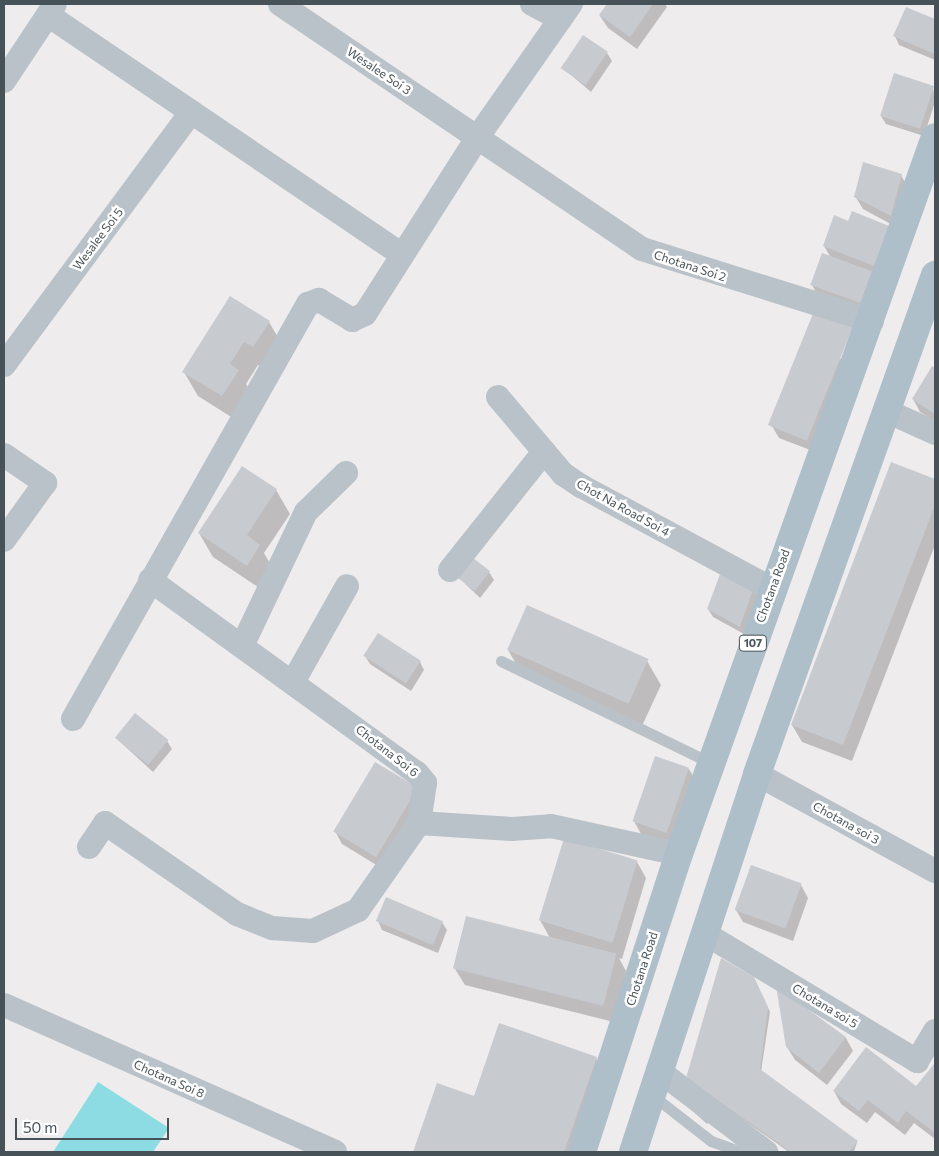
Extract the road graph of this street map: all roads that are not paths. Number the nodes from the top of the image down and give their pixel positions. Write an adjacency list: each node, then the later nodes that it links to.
1 (280, 4): 8 (street, Wesalee Soi 3)
2 (532, 4): 4 (street)
3 (52, 9): 5 (street); 6 (street)
4 (565, 11): 8 (street)
5 (4, 81)
6 (192, 112): 9 (street); 12 (street, Wesalee Soi 5)
7 (935, 137): 11 (main road, Chotana Road / 107)
8 (477, 138): 9 (street); 11 (street, Chotana Soi 2)
9 (401, 254): 21 (street)
10 (935, 275): 14 (main road)
11 (872, 321): 23 (main road, Chotana Road / 107)
12 (4, 365)
13 (498, 397): 16 (street, Chot Na Road Soi 4)
14 (888, 412): 15 (street); 29 (main road)
15 (935, 433)
16 (544, 452): 20 (street); 23 (street, Chot Na Road Soi 4)
17 (4, 455): 19 (street)
18 (346, 473): 24 (street)
19 (4, 540)
20 (450, 570)
21 (150, 580): 24 (street, Chotana Soi 6); 27 (street)
22 (347, 586): 26 (street)
23 (772, 589): 28 (main road, Chotana Road / 107)
24 (242, 646): 26 (street, Chotana Soi 6)
25 (501, 661): 28 (lane)
26 (293, 682): 30 (street, Chotana Soi 6)
27 (72, 719)
28 (711, 762): 32 (main road, Chotana Road / 107)
29 (757, 774): 33 (street, Chotana soi 3); 34 (main road)
30 (419, 823): 31 (street); 32 (street)
31 (89, 847)
32 (679, 854): 39 (main road, Chotana Road / 107)
33 (935, 871)
34 (704, 934): 36 (street, Chotana soi 5); 37 (main road)
35 (4, 1005): 38 (street, Chotana Soi 8)
36 (935, 1032)
37 (655, 1082): 40 (main road); 41 (lane); 42 (street)
38 (335, 1152)
39 (582, 1152)
40 (633, 1152)
41 (742, 1152)
42 (766, 1152)

